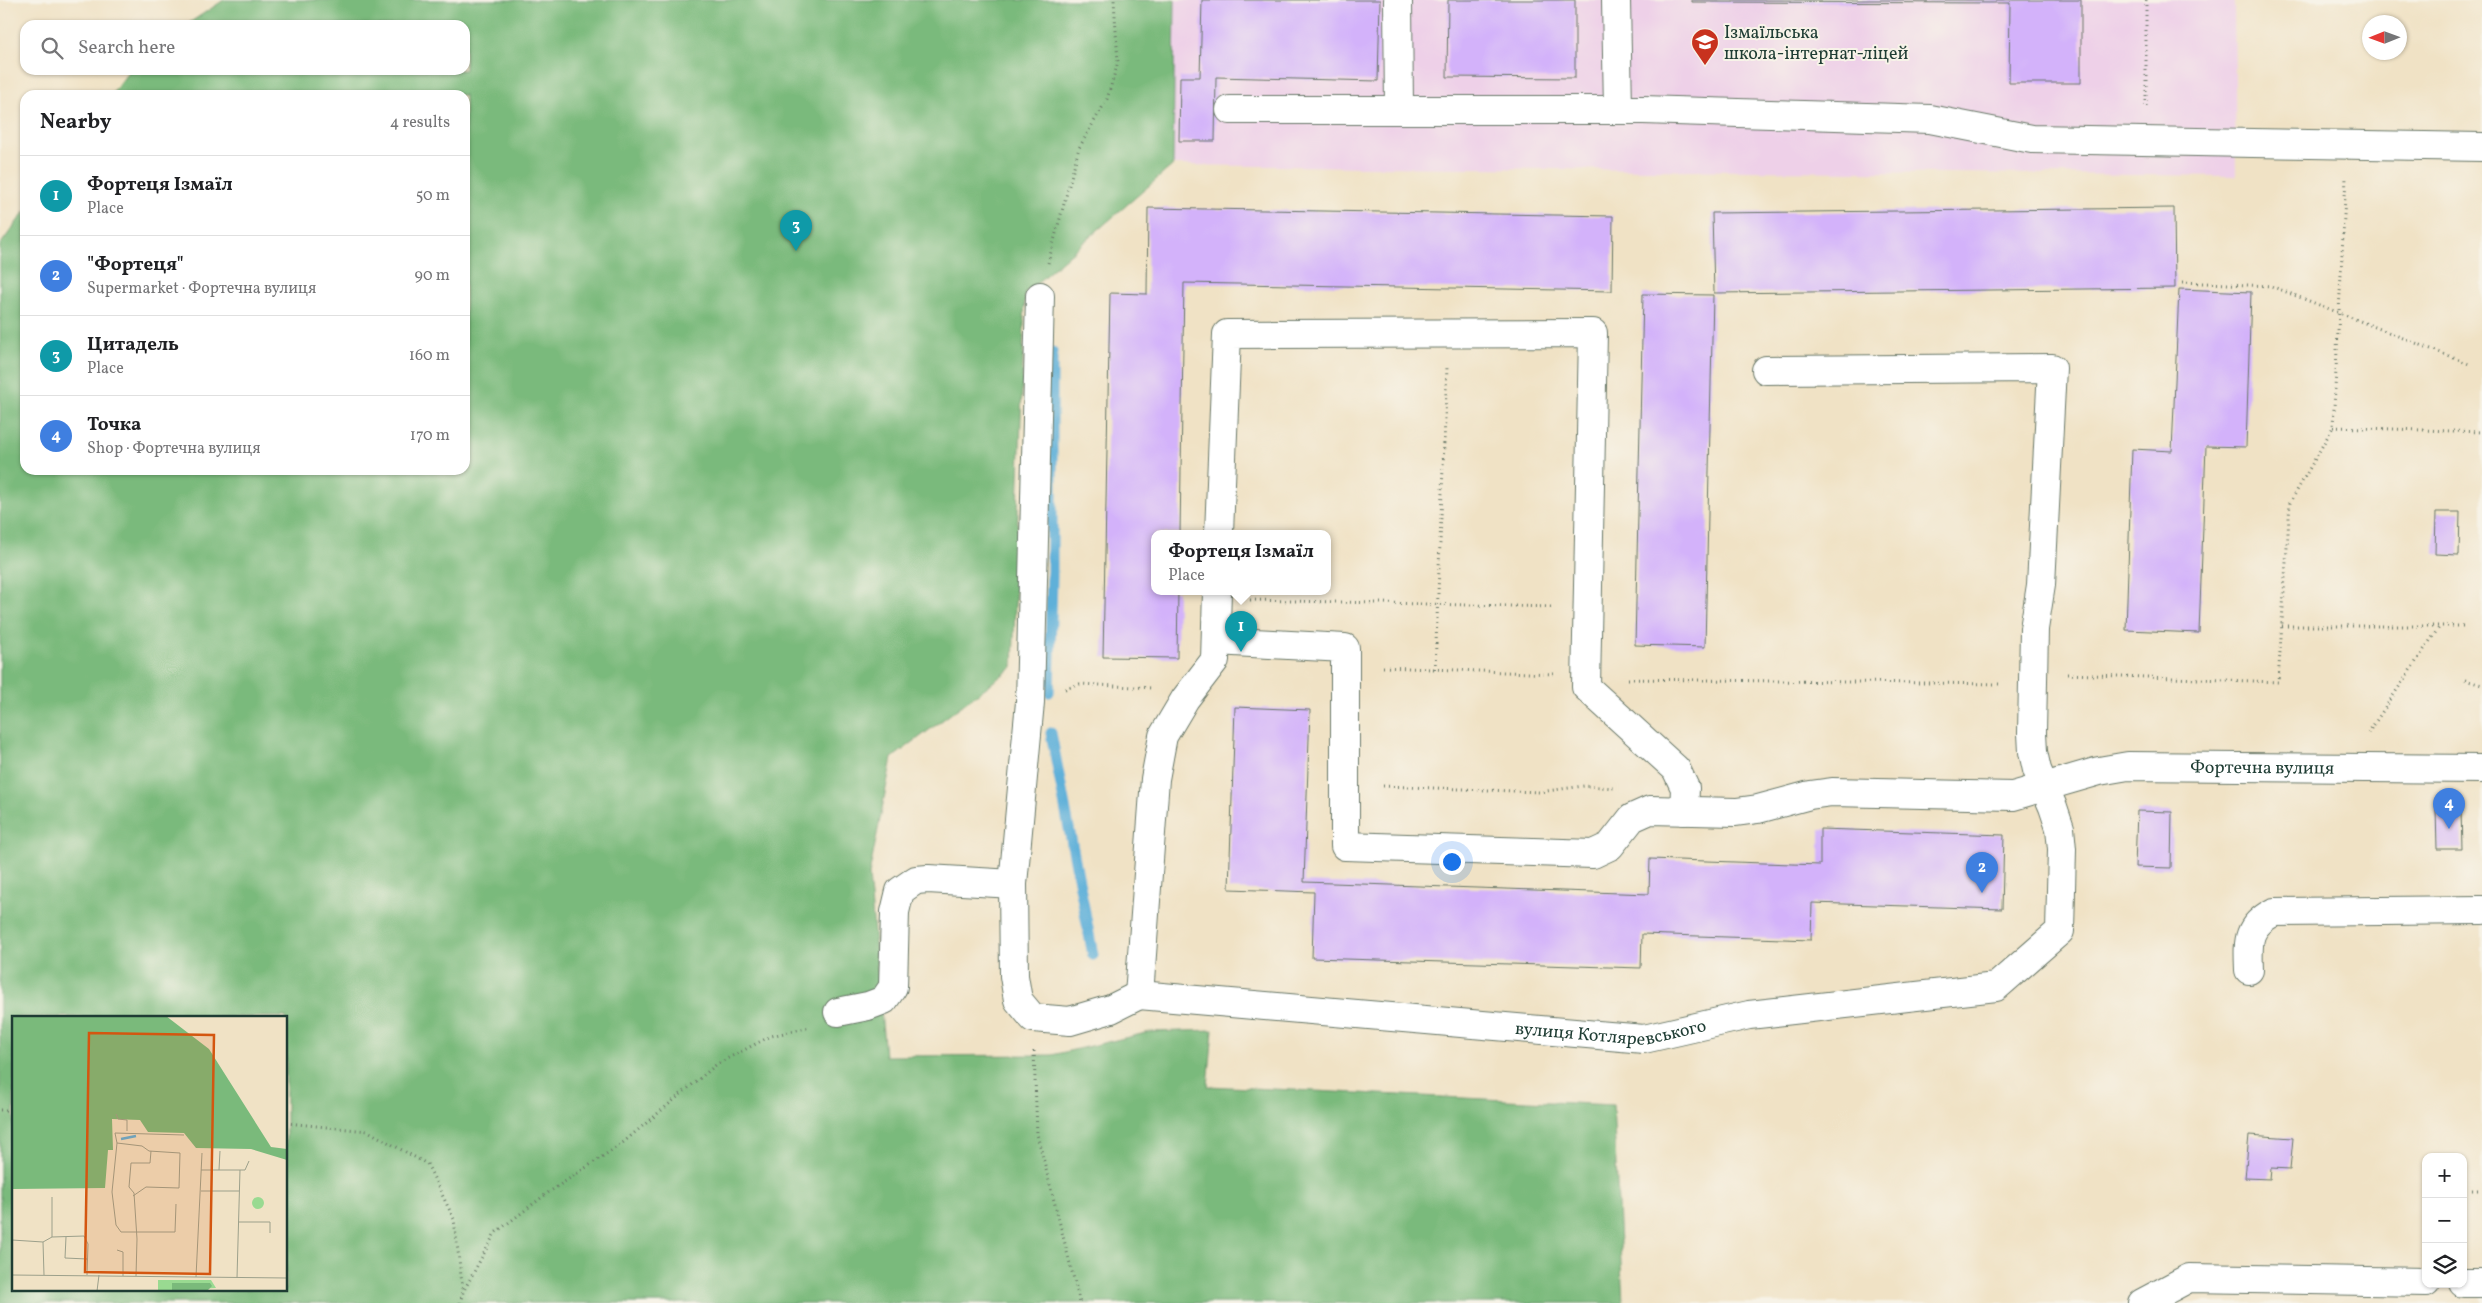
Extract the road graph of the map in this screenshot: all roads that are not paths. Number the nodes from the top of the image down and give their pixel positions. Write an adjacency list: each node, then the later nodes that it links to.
1 (1398, 0): 4 (street)
2 (1616, 0): 5 (street)
3 (1230, 110): 4 (street)
4 (1399, 110): 5 (street)
5 (1618, 110): 6 (street)
6 (2482, 147)
7 (1040, 296): 15 (street)
8 (1766, 370): 13 (street)
9 (1219, 530): 14 (street)
10 (1217, 595): 11 (street)
11 (1216, 641): 14 (street, Фортечна вулиця); 18 (street)
12 (2482, 769): 13 (street, Фортечна вулиця)
13 (2044, 788): 14 (street, Фортечна вулиця); 18 (street, вулиця Котляревського)
14 (1684, 811)
15 (1013, 884): 18 (street); 19 (street)
16 (2482, 910): 17 (street)
17 (2249, 970)
18 (1139, 995)
19 (838, 1012)
20 (2422, 1283): 23 (street)
21 (2467, 1283): 22 (street)
22 (2482, 1283)
23 (2350, 1292): 24 (street)
24 (2142, 1303)

